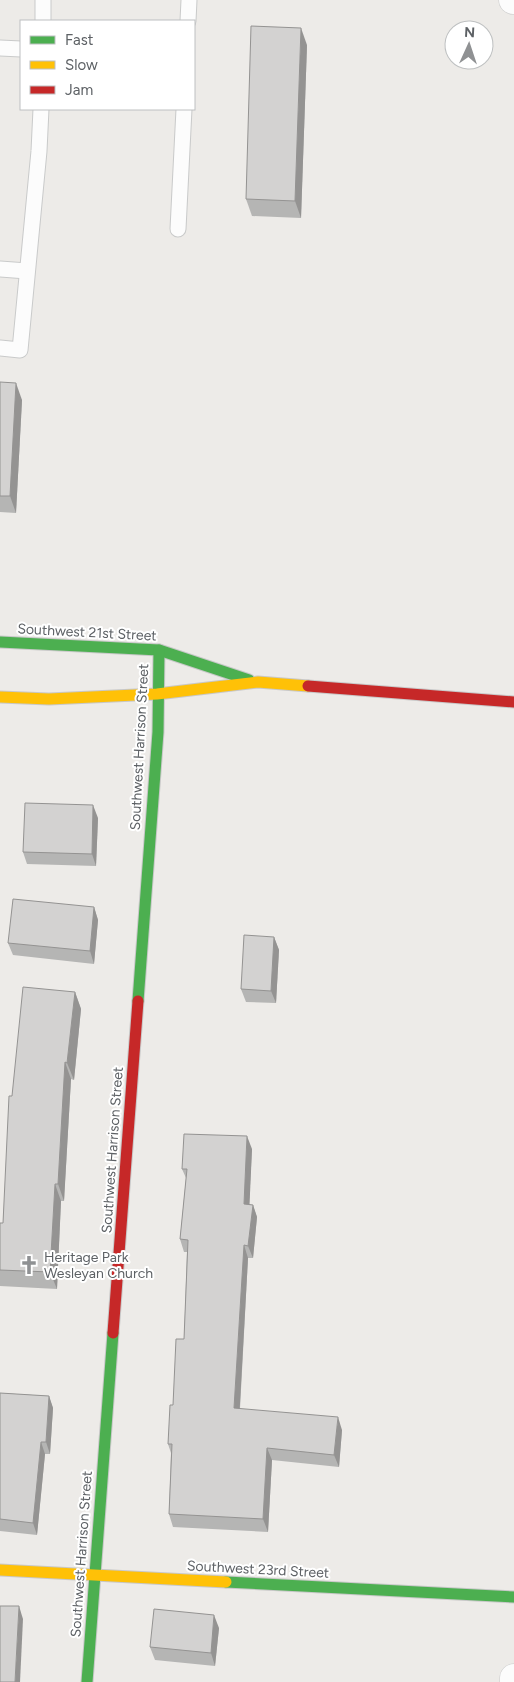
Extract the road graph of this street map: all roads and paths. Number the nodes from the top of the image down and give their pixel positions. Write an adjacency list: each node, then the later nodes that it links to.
1 (43, 0): 3 (lane)
2 (189, 0): 4 (lane)
3 (43, 20)
4 (188, 20)
5 (0, 48): 6 (lane)
6 (20, 49)
7 (41, 110): 11 (lane)
8 (184, 110): 9 (lane)
9 (178, 229)
10 (0, 269): 11 (lane)
11 (27, 271): 12 (lane)
12 (0, 348)
13 (0, 642): 14 (street, Southwest 21st Street)
14 (159, 650): 15 (street, Southwest 21st Street); 16 (street, Southwest Harrison Street)
15 (258, 682): 16 (street, Southwest 21st Street); 18 (street, Southwest 21st Street)
16 (158, 694): 17 (street, Southwest 21st Street); 20 (street, Southwest Harrison Street)
17 (0, 697)
18 (514, 702)
19 (0, 1570): 20 (street, Southwest 23rd Street)
20 (95, 1576): 21 (street, Southwest 23rd Street); 23 (street, Southwest Harrison Street)
21 (514, 1597)
22 (514, 1678): 24 (street)
23 (87, 1682)
24 (514, 1682)

